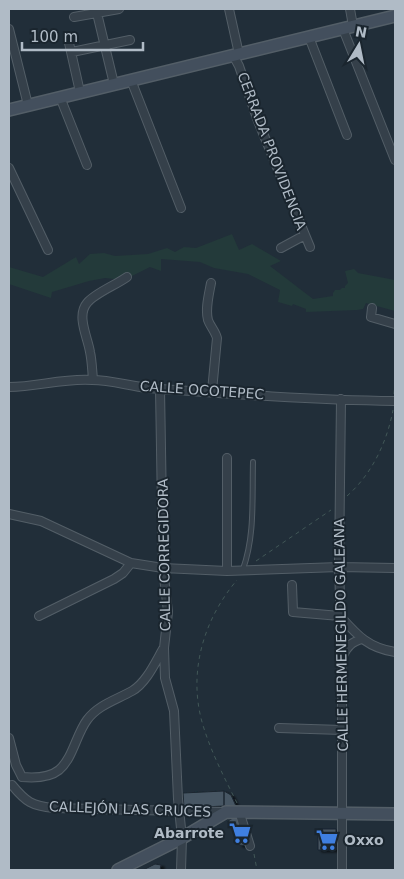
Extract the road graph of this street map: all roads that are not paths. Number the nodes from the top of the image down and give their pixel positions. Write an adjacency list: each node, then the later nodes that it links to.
1 (119, 9): 4 (street)
2 (229, 9): 14 (street, CERRADA PROVIDENCIA)
3 (350, 9): 7 (street)
4 (96, 11): 6 (street); 12 (street)
5 (395, 16): 7 (main road)
6 (74, 17)
7 (348, 27): 9 (main road); 22 (street)
8 (9, 29): 19 (street)
9 (309, 37): 14 (main road); 21 (street)
10 (130, 40): 12 (street)
11 (69, 43): 13 (street)
12 (104, 46): 13 (street); 16 (street)
13 (72, 52): 17 (street)
14 (236, 55): 15 (main road); 26 (street, CERRADA PROVIDENCIA)
15 (131, 80): 16 (main road); 25 (street)
16 (114, 84): 17 (main road)
17 (80, 92): 18 (main road)
18 (60, 97): 19 (main road); 23 (street)
19 (28, 105): 20 (main road)
20 (9, 110)
21 (347, 135)
22 (395, 160)
23 (88, 165)
24 (9, 168): 29 (street)
25 (181, 208)
26 (305, 235): 27 (street, CERRADA PROVIDENCIA); 28 (street)
27 (310, 247)
28 (281, 248)
29 (48, 250)
30 (127, 278): 34 (street)
31 (211, 282): 37 (street)
32 (372, 308): 33 (street)
33 (395, 324)
34 (93, 380): 35 (street, CALLE OCOTEPEC); 36 (street, CALLE OCOTEPEC)
35 (9, 387)
36 (160, 388): 37 (street, CALLE OCOTEPEC); 45 (street, CALLE CORREGIDORA)
37 (212, 391): 38 (street, CALLE OCOTEPEC)
38 (341, 399): 39 (street, CALLE OCOTEPEC); 44 (street, CALLE HERMENEGILDO GALEANA)
39 (394, 401)
40 (227, 458): 47 (street)
41 (252, 462): 48 (lane)
42 (9, 514): 43 (street)
43 (131, 563): 45 (street); 50 (street)
44 (339, 567): 46 (street); 48 (street); 51 (street, CALLE HERMENEGILDO GALEANA)
45 (163, 568): 47 (street); 53 (street, CALLE CORREGIDORA)
46 (395, 568)
47 (226, 571): 48 (street)
48 (242, 572)
49 (292, 585): 51 (street)
50 (39, 616)
51 (340, 616): 52 (street); 55 (street, CALLE HERMENEGILDO GALEANA)
52 (362, 639): 54 (street); 55 (street)
53 (164, 648): 59 (street); 62 (street, CALLE CORREGIDORA)
54 (395, 652)
55 (342, 657): 57 (street, CALLE HERMENEGILDO GALEANA)
56 (279, 728): 57 (street)
57 (342, 730): 64 (street, CALLE HERMENEGILDO GALEANA)
58 (9, 738): 59 (street)
59 (22, 777): 60 (street, CALLEJÓN LAS CRUCES)
60 (10, 787): 62 (street, CALLEJÓN LAS CRUCES)
61 (239, 810): 63 (main road); 64 (main road); 67 (street)
62 (180, 812): 63 (street, CALLEJÓN LAS CRUCES); 66 (street, CALLE CORREGIDORA)
63 (226, 812): 66 (main road)
64 (343, 813): 65 (main road); 70 (street, CALLE HERMENEGILDO GALEANA)
65 (395, 814)
66 (182, 838): 68 (main road); 69 (street, CALLE CORREGIDORA)
67 (250, 846)
68 (118, 870)
69 (181, 870)
70 (342, 870)

